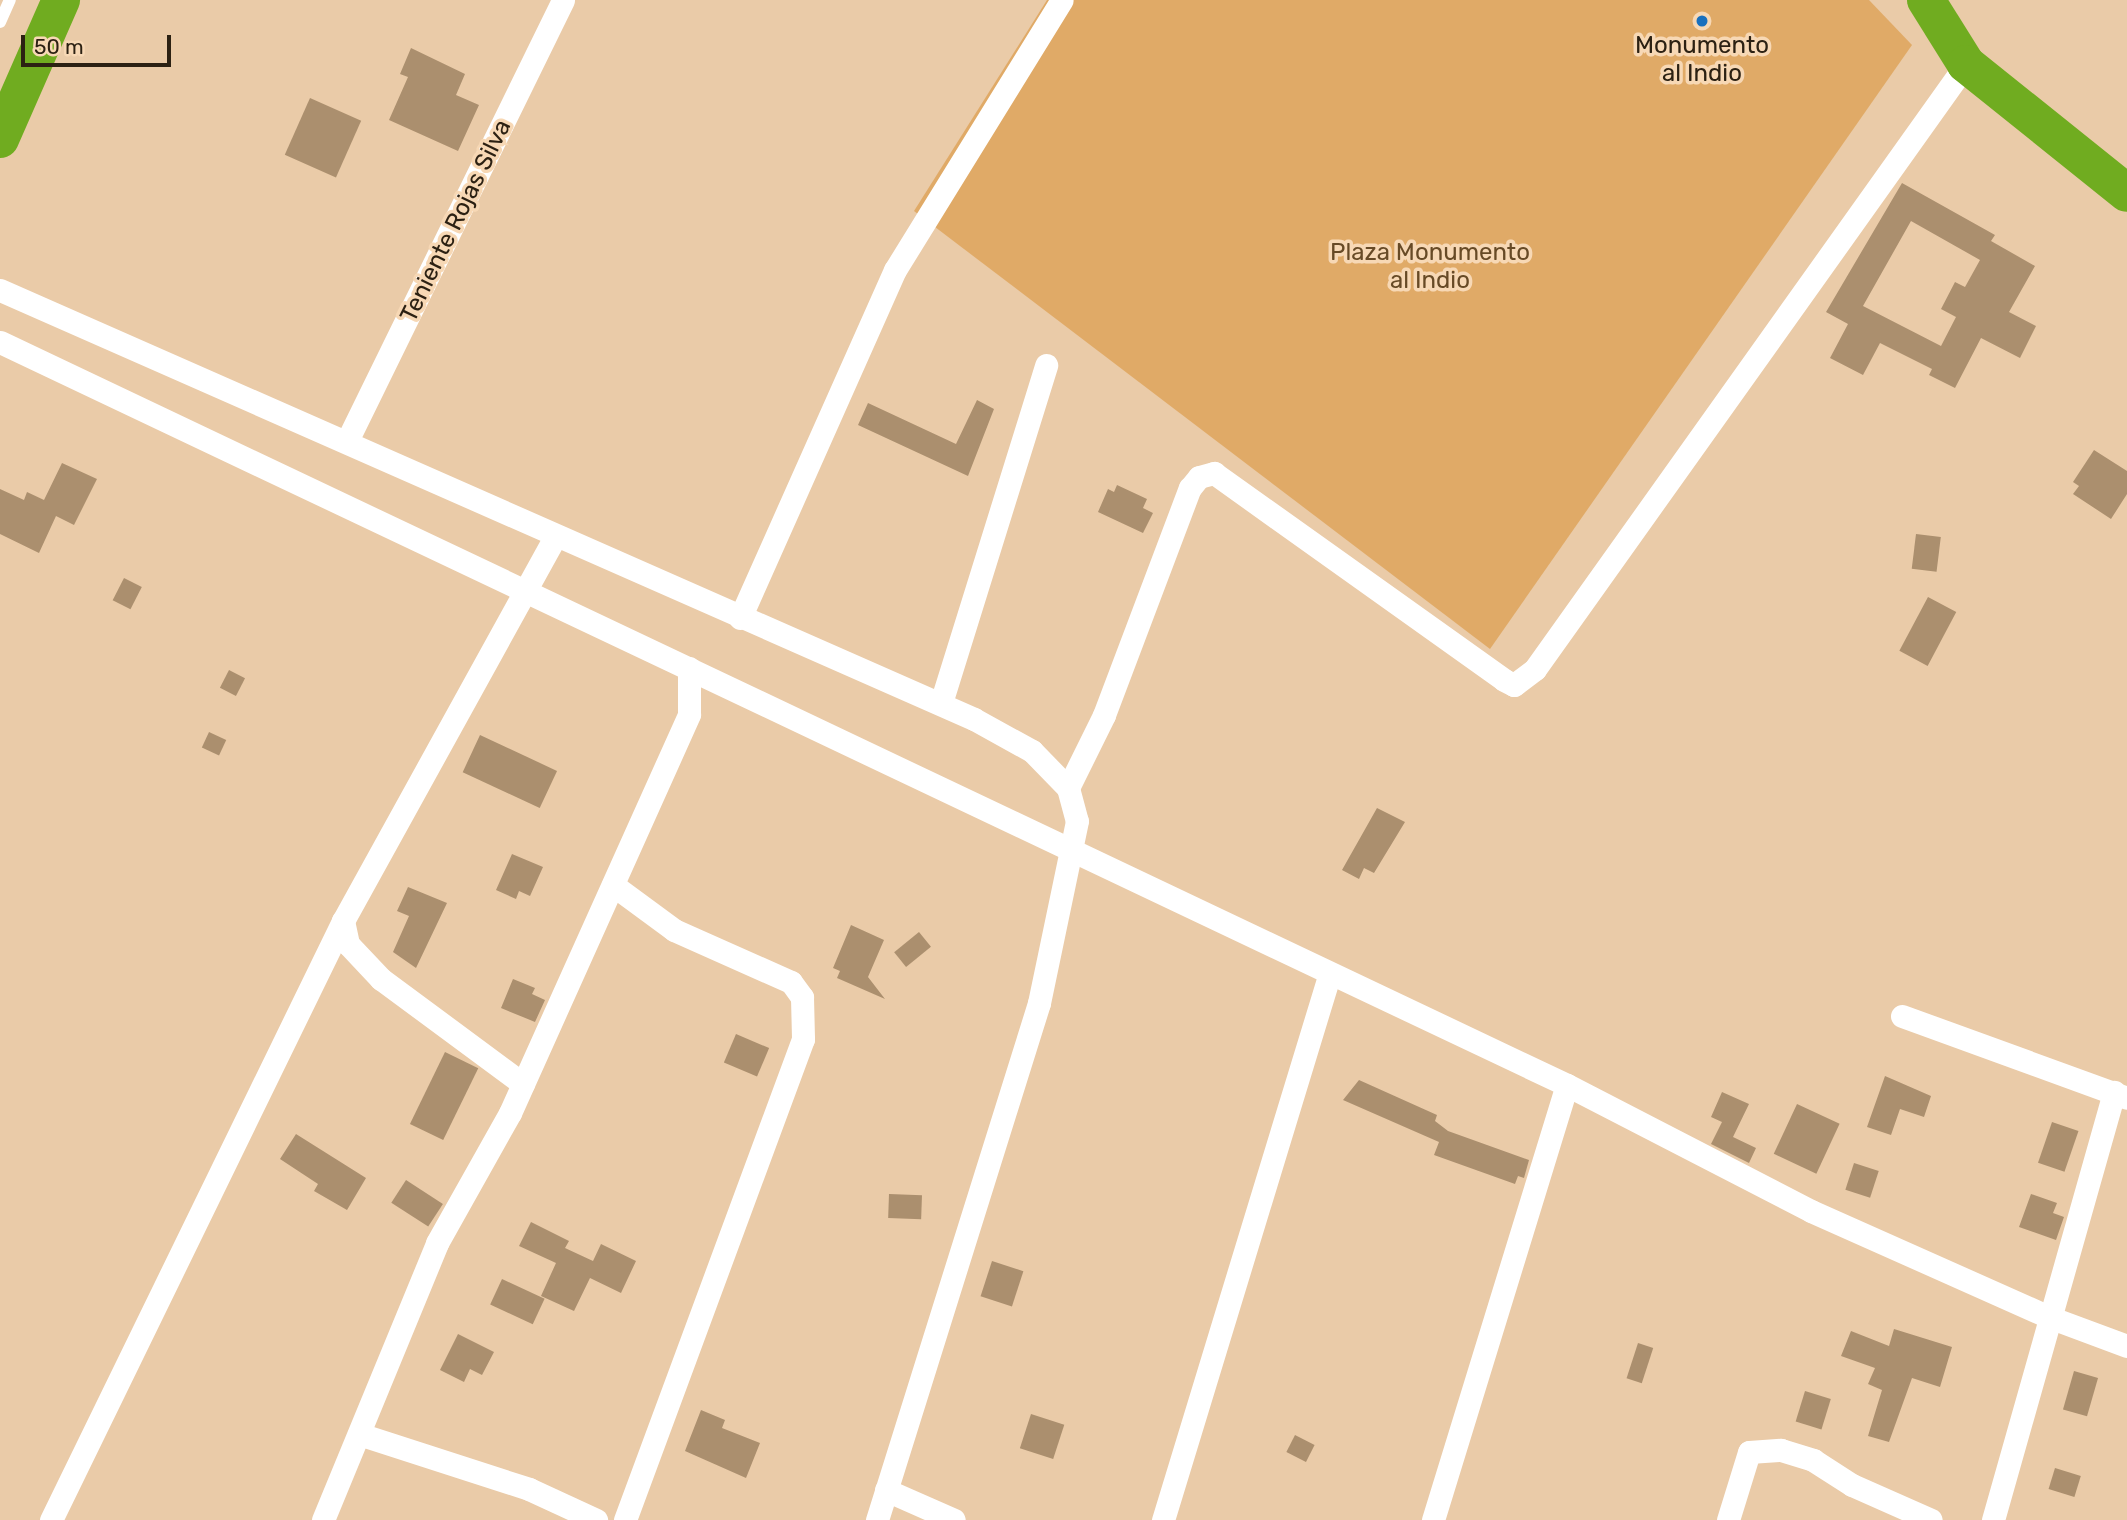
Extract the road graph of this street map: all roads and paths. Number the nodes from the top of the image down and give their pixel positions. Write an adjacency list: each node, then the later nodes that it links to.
1 (10, 0): 6 (lane)
2 (61, 0): 8 (highway)
3 (564, 0): 13 (street, Teniente Rojas Silva)
4 (1062, 0): 16 (street)
5 (1926, 0): 7 (highway)
6 (0, 22)
7 (1966, 64): 9 (highway); 19 (street)
8 (0, 139)
9 (2127, 193)
10 (0, 290): 13 (street)
11 (0, 342): 15 (street)
12 (1046, 365): 18 (street)
13 (347, 441): 14 (street)
14 (555, 537): 15 (street); 16 (street)
15 (528, 593): 17 (street); 22 (street)
16 (740, 618): 18 (street)
17 (689, 668): 20 (street); 21 (street)
18 (942, 704): 19 (street)
19 (1068, 788): 20 (street)
20 (1069, 847): 23 (street); 31 (street)
21 (613, 885): 25 (street); 35 (street)
22 (343, 921): 25 (street); 32 (street)
23 (1329, 976): 26 (street); 38 (street)
24 (1902, 1016): 27 (street)
25 (523, 1084): 30 (street)
26 (1567, 1085): 28 (street); 39 (street)
27 (2120, 1095): 28 (street)
28 (2049, 1317): 29 (street); 42 (street)
29 (2127, 1346)
30 (359, 1434): 33 (street); 34 (street)
31 (886, 1490): 36 (street); 37 (street)
32 (51, 1520)
33 (323, 1520)
34 (596, 1520)
35 (625, 1520)
36 (877, 1520)
37 (954, 1520)
38 (1163, 1520)
39 (1433, 1520)
40 (1728, 1520): 41 (street)
41 (1931, 1520)
42 (1993, 1520)

